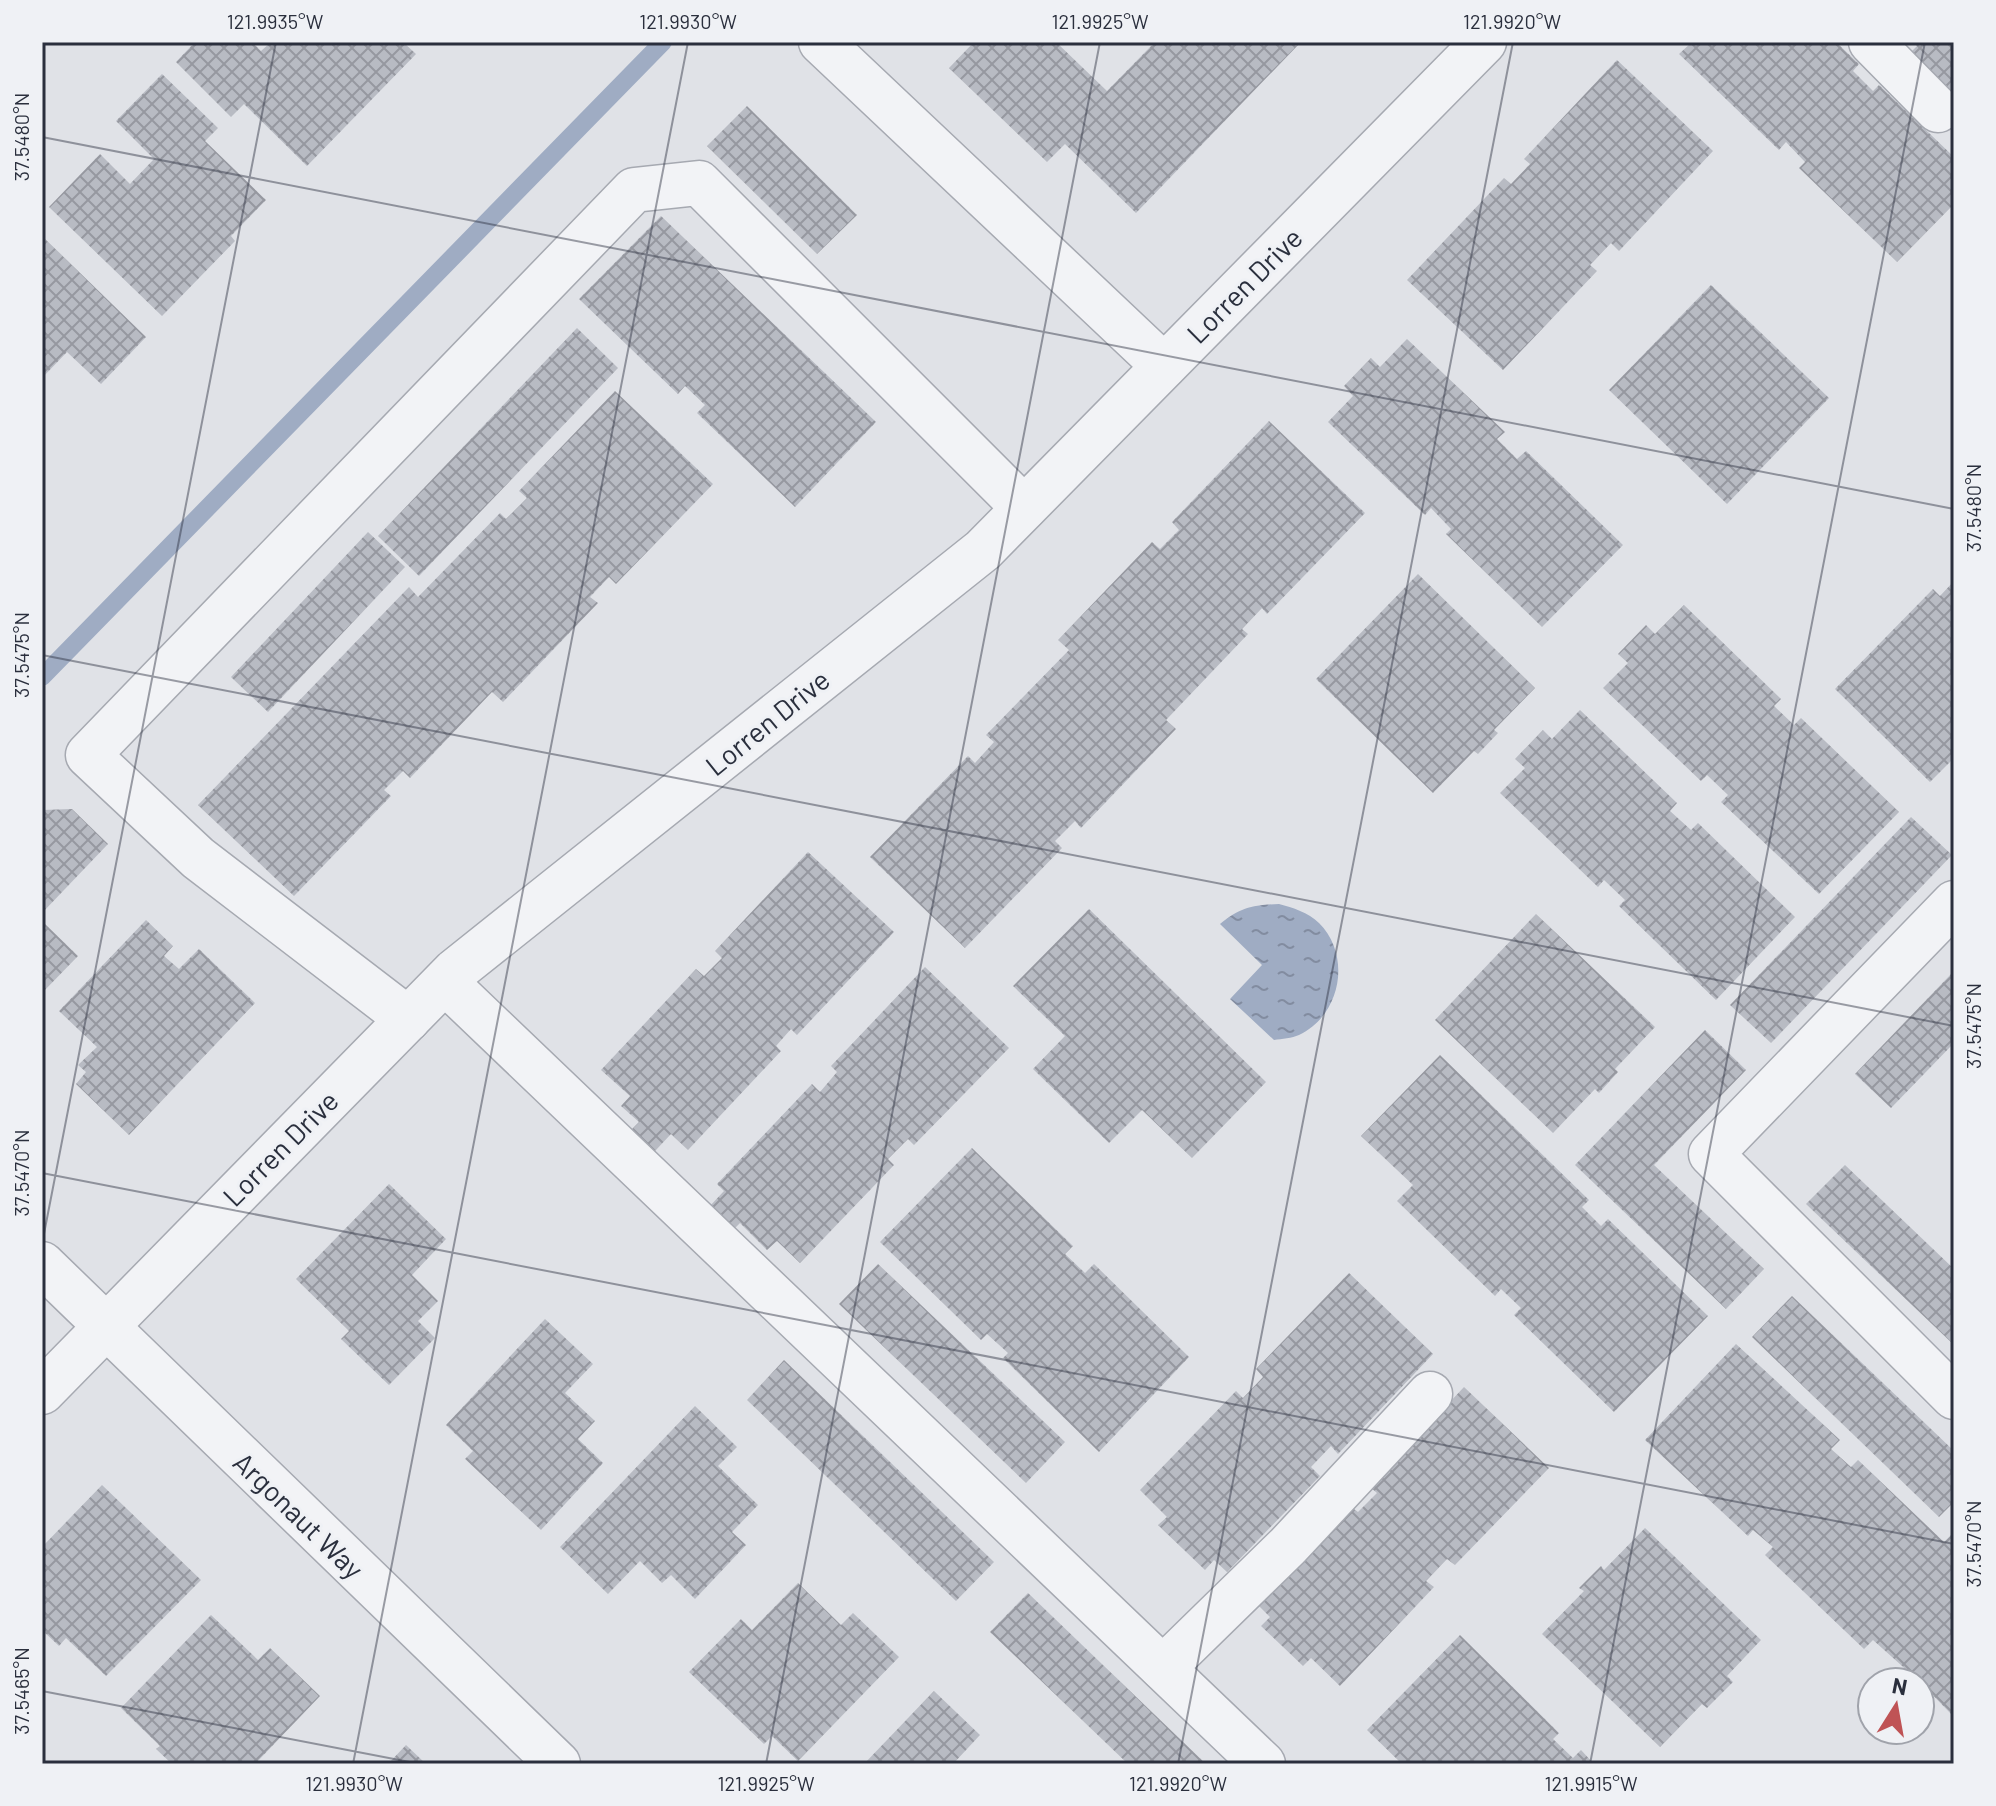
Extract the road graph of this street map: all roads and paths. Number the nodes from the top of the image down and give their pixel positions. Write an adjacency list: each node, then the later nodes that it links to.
1 (821, 42): 5 (street)
2 (1484, 42): 5 (street, Lorren Drive)
3 (1871, 42): 4 (street)
4 (1938, 110)
5 (1164, 366): 6 (street, Lorren Drive)
6 (1024, 508): 8 (street, Lorren Drive); 9 (street)
7 (1954, 903): 14 (street)
8 (445, 982): 9 (street, Lorren Drive); 15 (street)
9 (408, 1019): 11 (street, Lorren Drive)
10 (42, 1264): 11 (street, Argonaut Way)
11 (103, 1327): 12 (street, Lorren Drive); 16 (street, Argonaut Way)
12 (42, 1392)
13 (1430, 1394): 15 (street)
14 (1954, 1397)
15 (1163, 1668): 17 (street)
16 (558, 1764)
17 (1263, 1764)

